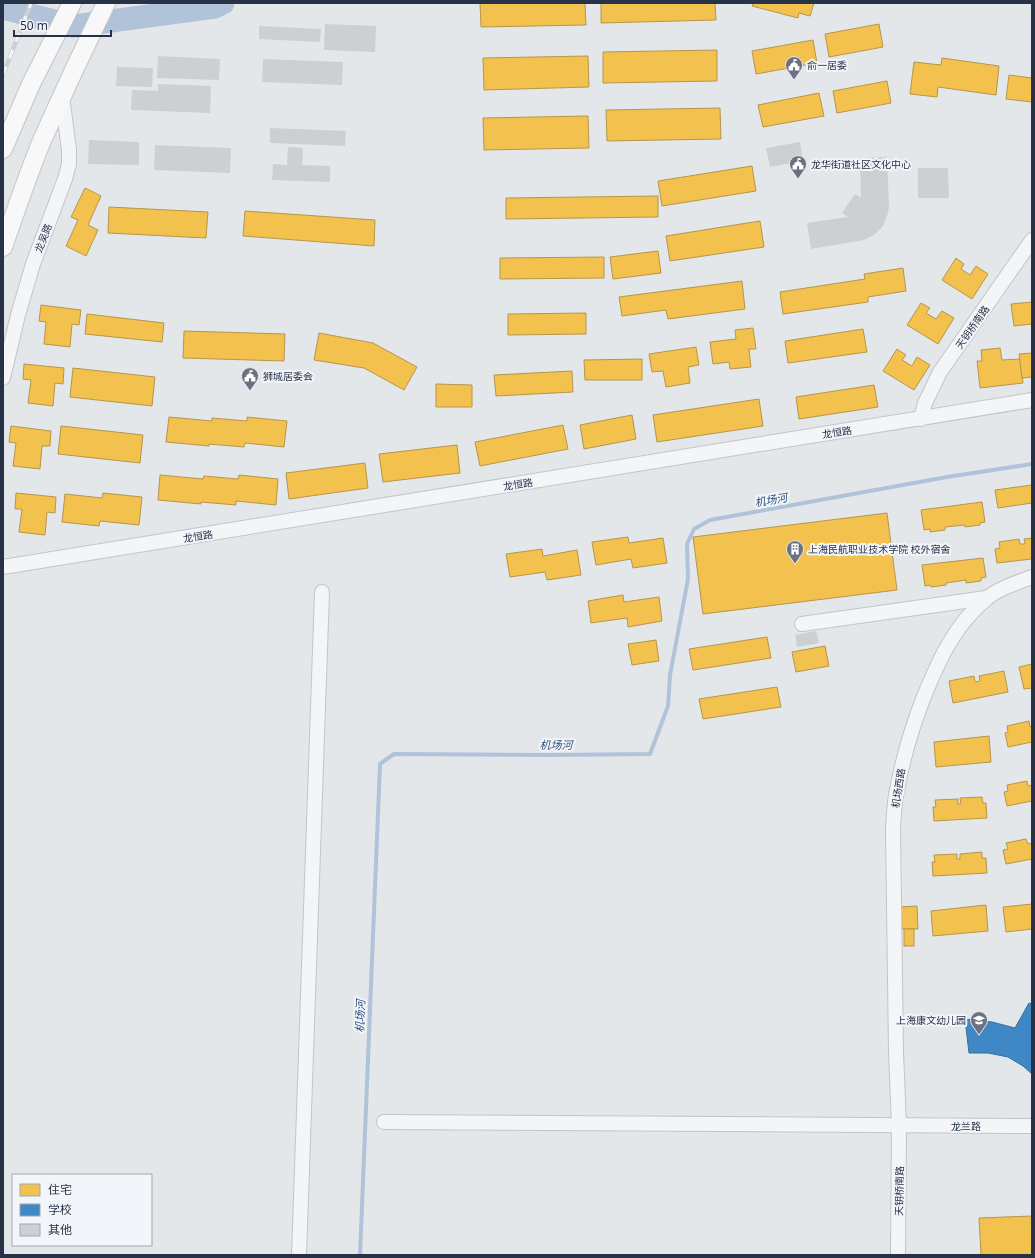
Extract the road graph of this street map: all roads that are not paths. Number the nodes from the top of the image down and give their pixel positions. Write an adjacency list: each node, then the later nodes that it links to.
1 (72, 3): 4 (main road)
2 (106, 3): 3 (main road, 龙吴路)
3 (62, 96): 6 (main road, 龙吴路); 7 (street, 龙吴路)
4 (3, 149)
5 (1032, 240): 9 (street, 天钥桥南路)
6 (3, 247)
7 (3, 378)
8 (1032, 400): 9 (street, 龙恒路)
9 (921, 418): 10 (street, 龙恒路)
10 (3, 567)
11 (1032, 577): 13 (street, 机场西路)
12 (322, 592): 18 (street)
13 (986, 598): 14 (street); 16 (street, 机场西路)
14 (802, 624)
15 (384, 1122): 16 (street, 龙兰路)
16 (899, 1126): 17 (street, 龙兰路); 19 (street, 天钥桥南路)
17 (1032, 1126)
18 (299, 1255)
19 (898, 1255)

